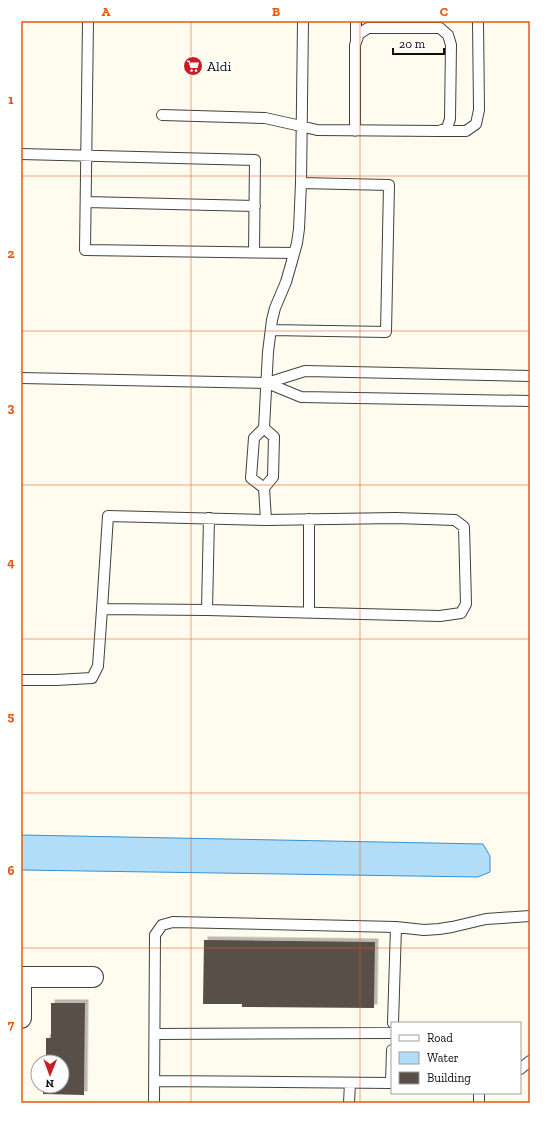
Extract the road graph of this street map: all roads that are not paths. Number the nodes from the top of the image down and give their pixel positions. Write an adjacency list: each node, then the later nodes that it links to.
1 (88, 21): 11 (lane)
2 (303, 21): 7 (lane)
3 (356, 21): 5 (lane)
4 (478, 21): 9 (lane)
5 (356, 44): 8 (lane); 9 (lane)
6 (162, 115): 7 (lane)
7 (301, 126): 8 (lane); 12 (lane)
8 (355, 131): 9 (lane)
9 (439, 131)
10 (21, 154): 11 (lane)
11 (86, 156): 13 (lane); 14 (lane)
12 (301, 183): 16 (lane); 17 (lane)
13 (86, 202): 14 (lane); 15 (lane)
14 (255, 206): 15 (lane)
15 (254, 252): 16 (lane)
16 (294, 253): 17 (lane)
17 (271, 330): 20 (lane)
18 (530, 376): 20 (lane)
19 (21, 378): 20 (lane)
20 (267, 383): 21 (lane); 22 (lane)
21 (530, 401)
22 (264, 428): 23 (lane); 23 (lane)
23 (264, 488): 26 (lane)
24 (209, 518): 26 (lane); 27 (lane); 28 (lane)
25 (309, 519): 26 (lane); 29 (lane); 29 (lane)
26 (266, 520)
27 (102, 609): 28 (lane); 30 (lane)
28 (207, 610): 29 (lane)
29 (309, 612)
30 (21, 680)
31 (530, 916): 32 (lane)
32 (396, 927): 36 (lane); 38 (lane)
33 (21, 977): 34 (street); 35 (street)
34 (93, 978)
35 (21, 1018)
36 (393, 1022)
37 (391, 1033): 38 (lane)
38 (155, 1034): 41 (lane)
39 (530, 1061): 40 (lane)
40 (521, 1068)
41 (154, 1081): 42 (lane); 44 (lane)
42 (350, 1083): 43 (lane); 45 (lane)
43 (391, 1083)
44 (154, 1103)
45 (350, 1103)

